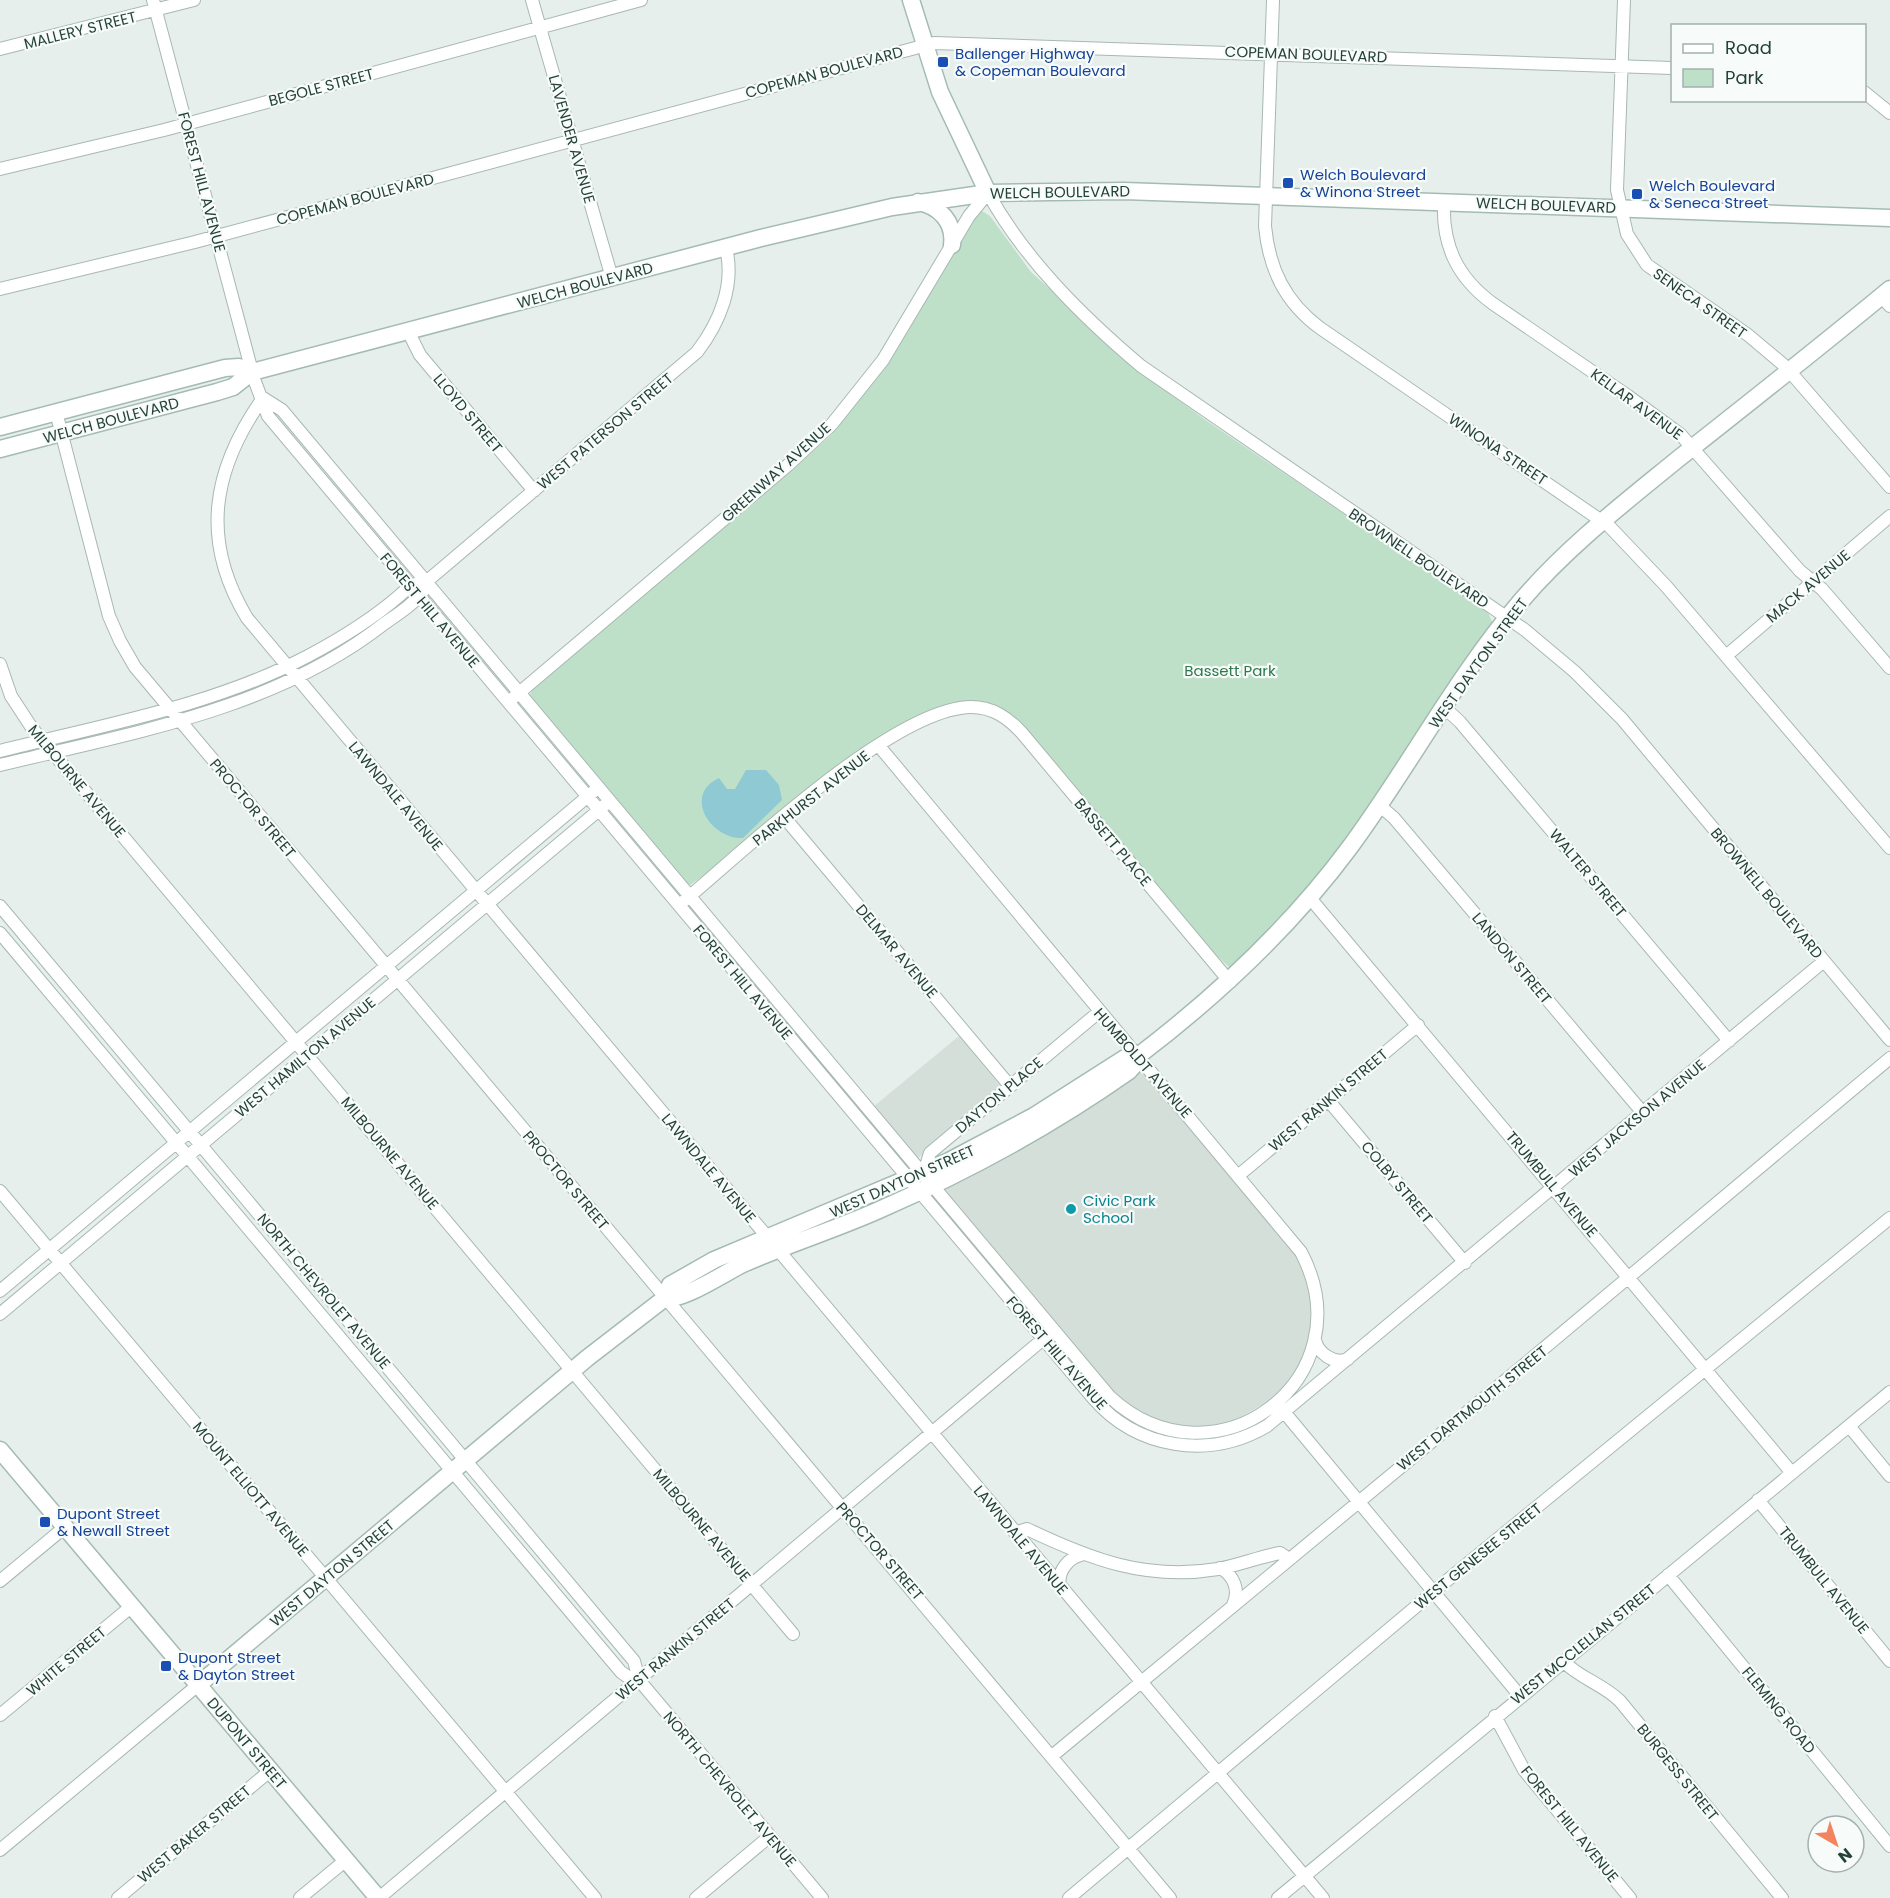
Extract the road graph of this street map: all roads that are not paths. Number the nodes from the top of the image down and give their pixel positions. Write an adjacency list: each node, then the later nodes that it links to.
1 (194, 0): 7 (street, MALLERY STREET)
2 (532, 0): 8 (street, LAVENDER AVENUE)
3 (641, 0): 8 (street, BEGOLE STREET)
4 (911, 0): 9 (street)
5 (1273, 0): 11 (street, WINONA STREET)
6 (1624, 0): 12 (street, SENECA STREET)
7 (154, 5): 10 (street, MALLERY STREET); 16 (street, FOREST HILL AVENUE)
8 (540, 27): 16 (street, BEGOLE STREET); 17 (street, LAVENDER AVENUE)
9 (924, 45): 11 (street, COPEMAN BOULEVARD); 17 (street, COPEMAN BOULEVARD); 19 (street)
10 (0, 49)
11 (1271, 53): 12 (street, COPEMAN BOULEVARD); 20 (street, WINONA STREET)
12 (1622, 66): 13 (street, COPEMAN BOULEVARD); 23 (street, SENECA STREET)
13 (1671, 68)
14 (1866, 94): 15 (street)
15 (1890, 113)
16 (186, 124): 18 (street, BEGOLE STREET); 25 (street, FOREST HILL AVENUE)
17 (572, 140): 25 (street, COPEMAN BOULEVARD); 28 (street, LAVENDER AVENUE)
18 (0, 169)
19 (988, 193): 20 (street, WELCH BOULEVARD); 21 (street, WELCH BOULEVARD); 26 (street, GREENWAY AVENUE); 47 (street, BROWNELL BOULEVARD)
20 (1265, 195): 22 (street, WELCH BOULEVARD); 43 (street, WINONA STREET)
21 (918, 202): 26 (street); 27 (street, WELCH BOULEVARD)
22 (1444, 202): 23 (street, WELCH BOULEVARD); 38 (street, KELLAR AVENUE)
23 (1619, 208): 24 (street, WELCH BOULEVARD); 32 (street, SENECA STREET)
24 (1890, 218)
25 (216, 237): 29 (street, COPEMAN BOULEVARD); 33 (street, FOREST HILL AVENUE)
26 (952, 244): 53 (street, GREENWAY AVENUE)
27 (726, 248): 28 (street, WELCH BOULEVARD); 41 (street, WEST PATERSON STREET)
28 (612, 278): 31 (street, WELCH BOULEVARD)
29 (0, 289)
30 (1887, 297): 32 (street, WEST DAYTON STREET)
31 (408, 331): 33 (street, WELCH BOULEVARD); 41 (street, LLOYD STREET)
32 (1790, 370): 38 (street, WEST DAYTON STREET); 40 (street, SENECA STREET)
33 (252, 372): 34 (street, FOREST HILL AVENUE); 35 (street, WELCH BOULEVARD); 37 (street, WELCH BOULEVARD)
34 (262, 398): 44 (street, FOREST HILL AVENUE); 46 (street, FOREST HILL AVENUE); 50 (street, LAWNDALE AVENUE)
35 (56, 412): 36 (street, WELCH BOULEVARD); 37 (street, PROCTOR STREET)
36 (0, 427)
37 (62, 434): 39 (street, WELCH BOULEVARD); 56 (street, PROCTOR STREET)
38 (1693, 447): 43 (street, WEST DAYTON STREET); 45 (street, KELLAR AVENUE)
39 (0, 449)
40 (1890, 487)
41 (534, 491): 44 (street, WEST PATERSON STREET)
42 (1890, 516): 45 (street, MACK AVENUE)
43 (1602, 520): 47 (street, WEST DAYTON STREET); 48 (street, WINONA STREET)
44 (426, 582): 46 (street, WEST PATERSON STREET); 53 (street, FOREST HILL AVENUE)
45 (1813, 582): 48 (street, MACK AVENUE); 51 (street, KELLAR AVENUE)
46 (415, 591): 50 (street, WEST PATERSON STREET); 52 (street, WEST PATERSON STREET); 54 (street, FOREST HILL AVENUE)
47 (1507, 618): 55 (street, WEST DAYTON STREET); 78 (street, BROWNELL BOULEVARD)
48 (1726, 656): 70 (street, WINONA STREET)
49 (0, 664): 59 (street, MILBOURNE AVENUE)
50 (287, 666): 52 (street, LAWNDALE AVENUE); 56 (street, WEST PATERSON STREET)
51 (1890, 668)
52 (296, 677): 58 (street, WEST PATERSON STREET); 71 (street, LAWNDALE AVENUE)
53 (519, 692): 54 (street, GREENWAY AVENUE); 64 (street, FOREST HILL AVENUE)
54 (507, 702): 65 (street, FOREST HILL AVENUE)
55 (1445, 708): 67 (street, WEST DAYTON STREET); 89 (street, WALTER STREET)
56 (170, 709): 58 (street, PROCTOR STREET); 59 (street, WEST PATERSON STREET)
57 (990, 710): 60 (street, PARKHURST AVENUE); 83 (street, BASSETT PLACE)
58 (179, 720): 62 (street, WEST PATERSON STREET); 80 (street, PROCTOR STREET)
59 (43, 740): 61 (street, WEST PATERSON STREET); 62 (street, MILBOURNE AVENUE)
60 (879, 746): 69 (street, PARKHURST AVENUE); 84 (street, HUMBOLDT AVENUE)
61 (0, 751)
62 (53, 752): 63 (street, WEST PATERSON STREET); 88 (street, MILBOURNE AVENUE)
63 (0, 765)
64 (598, 787): 65 (street, WEST HAMILTON AVENUE); 66 (street, FOREST HILL AVENUE)
65 (587, 797): 68 (street, FOREST HILL AVENUE); 71 (street, WEST HAMILTON AVENUE)
66 (610, 801): 68 (street, WEST HAMILTON AVENUE); 72 (street, FOREST HILL AVENUE)
67 (1379, 805): 73 (street, WEST DAYTON STREET); 96 (street, LANDON STREET)
68 (599, 810): 74 (street, WEST HAMILTON AVENUE); 76 (street, FOREST HILL AVENUE)
69 (784, 817): 72 (street, PARKHURST AVENUE); 94 (street, DELMAR AVENUE)
70 (1890, 848)
71 (476, 891): 74 (street, LAWNDALE AVENUE); 80 (street, WEST HAMILTON AVENUE)
72 (690, 896): 76 (street, PARKHURST AVENUE); 86 (street, FOREST HILL AVENUE)
73 (1310, 898): 83 (street, WEST DAYTON STREET); 85 (street, TRUMBULL AVENUE)
74 (487, 904): 82 (street, WEST HAMILTON AVENUE); 108 (street, LAWNDALE AVENUE)
75 (0, 906): 79 (street, NORTH CHEVROLET AVENUE)
76 (679, 906): 90 (street, FOREST HILL AVENUE)
77 (0, 933): 81 (street, NORTH CHEVROLET AVENUE)
78 (1824, 961): 87 (street, BROWNELL BOULEVARD); 89 (street, WEST JACKSON AVENUE)
79 (50, 966): 81 (street); 99 (street, NORTH CHEVROLET AVENUE)
80 (386, 966): 82 (street, PROCTOR STREET); 88 (street, WEST HAMILTON AVENUE)
81 (37, 976): 100 (street, NORTH CHEVROLET AVENUE)
82 (397, 979): 91 (street, WEST HAMILTON AVENUE); 116 (street, PROCTOR STREET)
83 (1230, 982): 92 (street, WEST DAYTON STREET)
84 (1099, 1012): 92 (street, HUMBOLDT AVENUE); 94 (street, DAYTON PLACE)
85 (1418, 1024): 95 (street, WEST RANKIN STREET); 105 (street, TRUMBULL AVENUE)
86 (805, 1033): 90 (street); 97 (street, FOREST HILL AVENUE)
87 (1890, 1040)
88 (296, 1041): 91 (street, MILBOURNE AVENUE); 99 (street, WEST HAMILTON AVENUE)
89 (1729, 1041): 96 (street, WEST JACKSON AVENUE)
90 (793, 1042): 98 (street, FOREST HILL AVENUE)
91 (307, 1055): 101 (street, WEST HAMILTON AVENUE); 125 (street, MILBOURNE AVENUE)
92 (1138, 1056): 103 (street, HUMBOLDT AVENUE); 104 (street, WEST DAYTON STREET)
93 (1890, 1058): 112 (street, WEST DARTMOUTH STREET)
94 (1010, 1086): 104 (street, DAYTON PLACE)
95 (1328, 1100): 103 (street, WEST RANKIN STREET); 111 (street, COLBY STREET)
96 (1643, 1113): 105 (street, WEST JACKSON AVENUE)
97 (878, 1120): 98 (street); 104 (street, FOREST HILL AVENUE)
98 (867, 1130): 104 (street, FOREST HILL AVENUE)
99 (189, 1131): 100 (street, WEST HAMILTON AVENUE); 101 (street, NORTH CHEVROLET AVENUE)
100 (176, 1142): 102 (street, NORTH CHEVROLET AVENUE); 109 (street, WEST HAMILTON AVENUE)
101 (201, 1145): 102 (street, WEST HAMILTON AVENUE); 117 (street, NORTH CHEVROLET AVENUE)
102 (188, 1156): 110 (street, WEST HAMILTON AVENUE); 118 (street, NORTH CHEVROLET AVENUE)
103 (1239, 1175): 122 (street, HUMBOLDT AVENUE)
104 (921, 1182): 108 (street, WEST DAYTON STREET); 113 (street, FOREST HILL AVENUE); 114 (street, FOREST HILL AVENUE)
105 (1555, 1188): 111 (street, WEST JACKSON AVENUE); 112 (street, TRUMBULL AVENUE)
106 (0, 1191): 109 (street, MOUNT ELLIOTT AVENUE)
107 (1890, 1218): 124 (street, WEST GENESEE STREET)
108 (773, 1244): 116 (street, WEST DAYTON STREET); 129 (street, LAWNDALE AVENUE)
109 (49, 1249): 110 (street, MOUNT ELLIOTT AVENUE); 115 (street, WEST HAMILTON AVENUE)
110 (60, 1263): 119 (street, WEST HAMILTON AVENUE); 146 (street, MOUNT ELLIOTT AVENUE)
111 (1465, 1263): 123 (street, WEST JACKSON AVENUE)
112 (1630, 1277): 124 (street, TRUMBULL AVENUE); 136 (street, WEST DARTMOUTH STREET)
113 (1012, 1280): 114 (street); 120 (street, FOREST HILL AVENUE)
114 (1002, 1289): 121 (street, FOREST HILL AVENUE)
115 (0, 1291)
116 (665, 1298): 125 (street, WEST DAYTON STREET); 137 (street, PROCTOR STREET)
117 (332, 1300): 118 (street); 131 (street, NORTH CHEVROLET AVENUE)
118 (318, 1311): 132 (street, NORTH CHEVROLET AVENUE)
119 (0, 1314)
120 (1054, 1330): 121 (street, WEST RANKIN STREET); 127 (street, FOREST HILL AVENUE)
121 (1043, 1339): 127 (street, FOREST HILL AVENUE); 129 (street, WEST RANKIN STREET)
122 (1315, 1340): 123 (street); 127 (street, HUMBOLDT AVENUE)
123 (1349, 1358): 127 (street, WEST JACKSON AVENUE)
124 (1706, 1369): 133 (street, TRUMBULL AVENUE); 150 (street, WEST GENESEE STREET)
125 (573, 1371): 131 (street, WEST DAYTON STREET); 148 (street, MILBOURNE AVENUE)
126 (1890, 1392): 128 (street, WEST MCCLELLAN STREET)
127 (1281, 1408): 136 (street)
128 (1849, 1426): 133 (street, WEST MCCLELLAN STREET); 134 (street)
129 (932, 1433): 137 (street, WEST RANKIN STREET); 139 (street, LAWNDALE AVENUE)
130 (0, 1450): 138 (street, DUPONT STREET)
131 (467, 1460): 132 (street, WEST DAYTON STREET); 140 (street, NORTH CHEVROLET AVENUE)
132 (453, 1472): 141 (street, NORTH CHEVROLET AVENUE); 146 (street, WEST DAYTON STREET)
133 (1792, 1473): 135 (street, WEST MCCLELLAN STREET)
134 (1890, 1476)
135 (1758, 1500): 145 (street, WEST MCCLELLAN STREET); 155 (street, TRUMBULL AVENUE)
136 (1359, 1501): 143 (street, WEST DARTMOUTH STREET); 150 (street)
137 (843, 1508): 148 (street, WEST RANKIN STREET); 162 (street, PROCTOR STREET)
138 (65, 1527): 147 (street); 152 (street, DUPONT STREET)
139 (1015, 1533): 142 (street); 149 (street, LAWNDALE AVENUE)
140 (533, 1540): 141 (street); 156 (street, NORTH CHEVROLET AVENUE)
141 (520, 1551): 156 (street, NORTH CHEVROLET AVENUE)
142 (1081, 1555): 144 (street); 149 (street)
143 (1289, 1559): 144 (street); 151 (street, WEST DARTMOUTH STREET)
144 (1220, 1569): 151 (street)
145 (1668, 1575): 154 (street, WEST MCCLELLAN STREET); 167 (street, FLEMING ROAD)
146 (326, 1578): 158 (street, WEST DAYTON STREET); 165 (street, MOUNT ELLIOTT AVENUE)
147 (0, 1581)
148 (752, 1584): 153 (street, MILBOURNE AVENUE); 156 (street, WEST RANKIN STREET)
149 (1060, 1586): 157 (street, LAWNDALE AVENUE)
150 (1434, 1592): 159 (street); 164 (street, WEST GENESEE STREET)
151 (1233, 1605): 157 (street, WEST DARTMOUTH STREET)
152 (132, 1606): 158 (street, DUPONT STREET); 160 (street, WHITE STREET)
153 (793, 1634)
154 (1563, 1660): 159 (street, WEST MCCLELLAN STREET); 183 (street, BURGESS STREET)
155 (1890, 1661)
156 (639, 1680): 165 (street, WEST RANKIN STREET); 166 (street, NORTH CHEVROLET AVENUE)
157 (1140, 1682): 162 (street, WEST DARTMOUTH STREET); 164 (street, LAWNDALE AVENUE)
158 (198, 1685): 163 (street, DUPONT STREET); 169 (street, WEST DAYTON STREET)
159 (1520, 1696): 161 (street, WEST MCCLELLAN STREET)
160 (0, 1715)
161 (1495, 1716): 171 (street, WEST MCCLELLAN STREET); 182 (street, FOREST HILL AVENUE)
162 (1052, 1756): 168 (street, PROCTOR STREET)
163 (271, 1770): 170 (street, DUPONT STREET); 172 (street, WEST BAKER STREET)
164 (1217, 1773): 168 (street, WEST GENESEE STREET); 171 (street, LAWNDALE AVENUE)
165 (506, 1791): 174 (street, WEST RANKIN STREET); 175 (street, MOUNT ELLIOTT AVENUE)
166 (770, 1836): 176 (street); 177 (street, NORTH CHEVROLET AVENUE)
167 (1890, 1846)
168 (1128, 1848): 178 (street, WEST GENESEE STREET); 179 (street, PROCTOR STREET)
169 (0, 1850)
170 (346, 1860): 173 (street); 174 (street, DUPONT STREET)
171 (1304, 1876): 180 (street, WEST MCCLELLAN STREET); 181 (street, LAWNDALE AVENUE)
172 (118, 1898)
173 (300, 1898)
174 (379, 1898)
175 (595, 1898)
176 (696, 1898)
177 (822, 1898)
178 (1069, 1898)
179 (1170, 1898)
180 (1278, 1898)
181 (1323, 1898)
182 (1630, 1898)
183 (1782, 1898)

